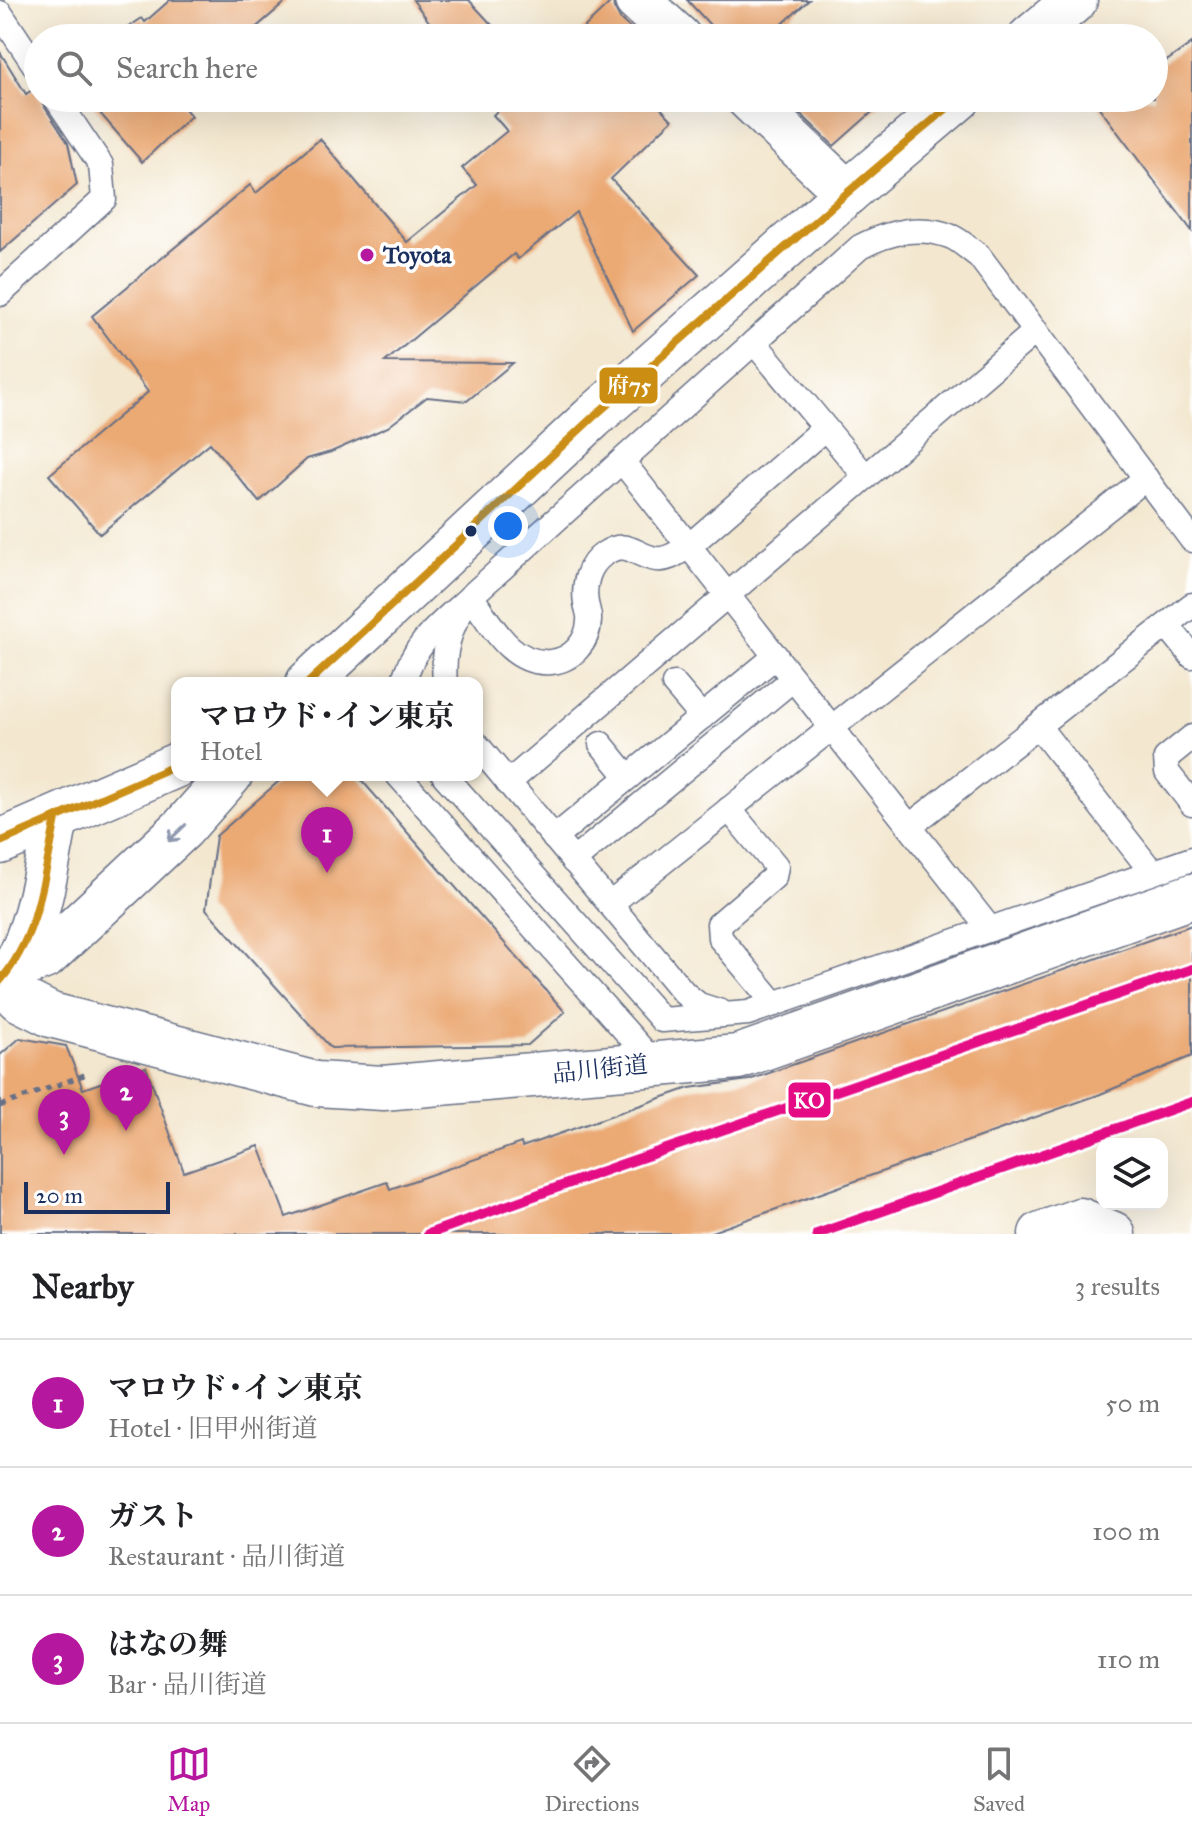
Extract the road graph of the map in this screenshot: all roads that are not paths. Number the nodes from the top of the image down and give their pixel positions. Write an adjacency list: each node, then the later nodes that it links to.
1 (637, 0): 4 (main road)
2 (1075, 0): 5 (main road)
3 (0, 13): 6 (lane)
4 (664, 24)
5 (1047, 24)
6 (24, 49)
7 (65, 112): 11 (lane)
8 (763, 112): 10 (main road)
9 (942, 112): 10 (main road)
10 (847, 193): 26 (main road)
11 (0, 294)
12 (1036, 331): 13 (lane); 16 (lane); 17 (lane)
13 (754, 342): 14 (lane); 15 (lane)
14 (825, 428): 16 (lane); 19 (lane)
15 (622, 461): 19 (lane); 20 (lane)
16 (866, 477): 21 (lane)
17 (1146, 478): 18 (lane); 33 (lane)
18 (1192, 540)
19 (689, 546): 20 (lane); 21 (lane)
20 (471, 596): 27 (lane); 28 (lane)
21 (728, 596): 24 (lane); 42 (lane)
22 (1192, 605): 23 (lane)
23 (1167, 625): 25 (lane); 32 (lane)
24 (776, 656): 29 (lane); 31 (lane)
25 (1192, 656)
26 (316, 677)
27 (405, 677)
28 (445, 677)
29 (793, 679): 33 (lane); 50 (lane)
30 (674, 684): 31 (lane)
31 (702, 717): 38 (lane)
32 (1038, 726): 46 (lane); 51 (lane)
33 (831, 727): 44 (lane); 46 (lane)
34 (1192, 737): 43 (lane)
35 (601, 744): 38 (lane)
36 (483, 752): 42 (lane)
37 (171, 768): 45 (main road)
38 (628, 777): 47 (lane)
39 (225, 781): 55 (main road, one-way to 55)
40 (403, 781): 58 (lane)
41 (449, 781): 56 (lane)
42 (508, 783): 47 (lane)
43 (1192, 804)
44 (729, 809): 53 (lane); 57 (lane)
45 (56, 819): 48 (main road); 55 (main road)
46 (910, 826): 54 (lane)
47 (554, 838): 50 (lane)
48 (0, 842)
49 (1192, 859): 51 (lane)
50 (573, 861): 53 (lane)
51 (1152, 872): 54 (lane)
52 (1192, 896): 60 (main road, 品川街道)
53 (610, 904): 59 (lane)
54 (990, 929): 57 (lane)
55 (5, 977): 60 (main road, 品川街道)
56 (632, 987): 58 (lane); 59 (lane)
57 (775, 1004): 59 (lane)
58 (605, 1008): 60 (lane)
59 (748, 1013)
60 (655, 1064)
61 (1041, 1234): 62 (main road)
62 (1113, 1234)

